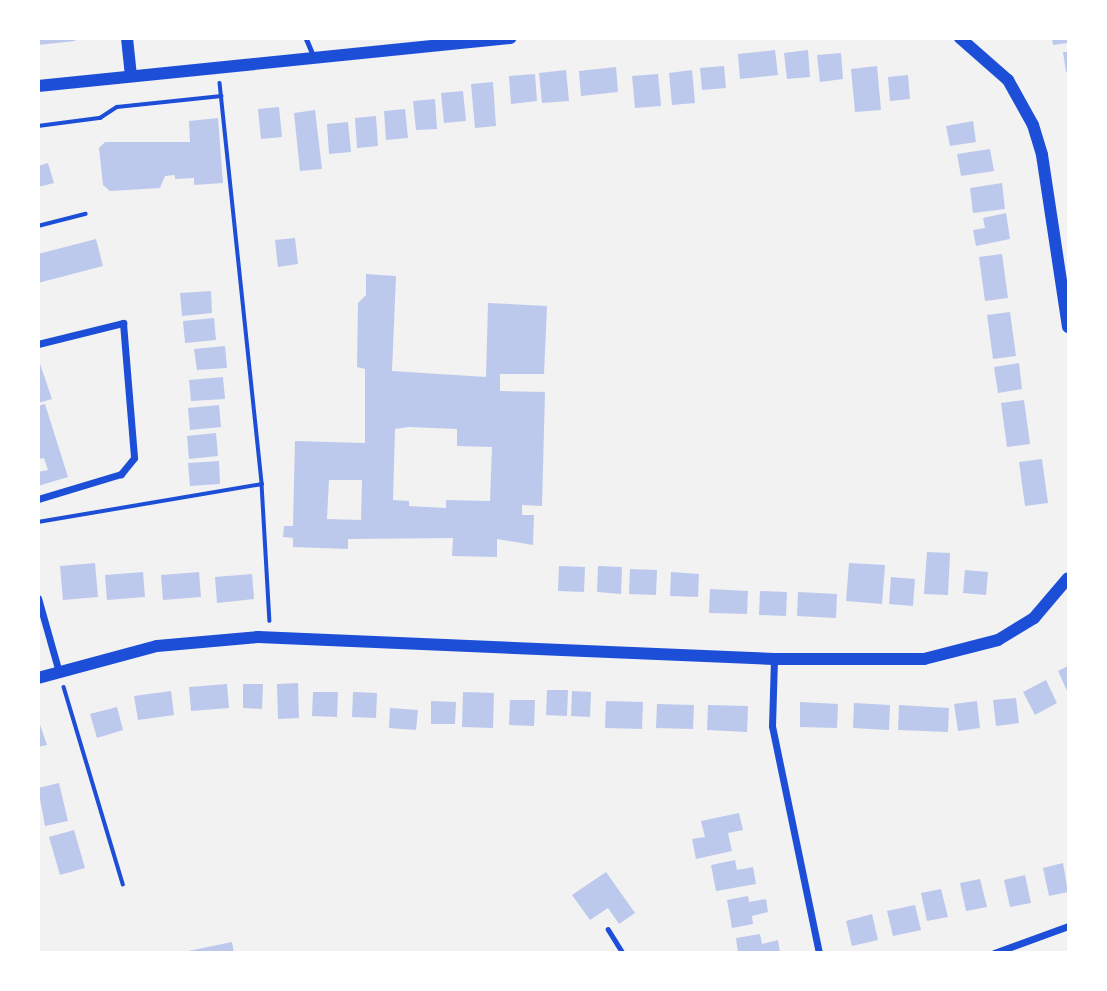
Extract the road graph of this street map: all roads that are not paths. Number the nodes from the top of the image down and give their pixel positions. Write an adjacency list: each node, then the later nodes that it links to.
1 (127, 38): 6 (street)
2 (306, 38): 5 (lane)
3 (511, 38): 5 (street)
4 (960, 38): 8 (street)
5 (314, 58): 6 (street)
6 (131, 75): 7 (street)
7 (38, 86)
8 (1069, 327)
9 (38, 344): 10 (street)
10 (38, 499)
11 (1069, 578): 13 (street)
12 (38, 598): 14 (street)
13 (774, 659): 14 (street); 19 (street)
14 (59, 672): 15 (street)
15 (38, 678)
16 (1069, 926): 20 (street)
17 (608, 929): 18 (lane)
18 (623, 953)
19 (819, 953)
20 (993, 953)

